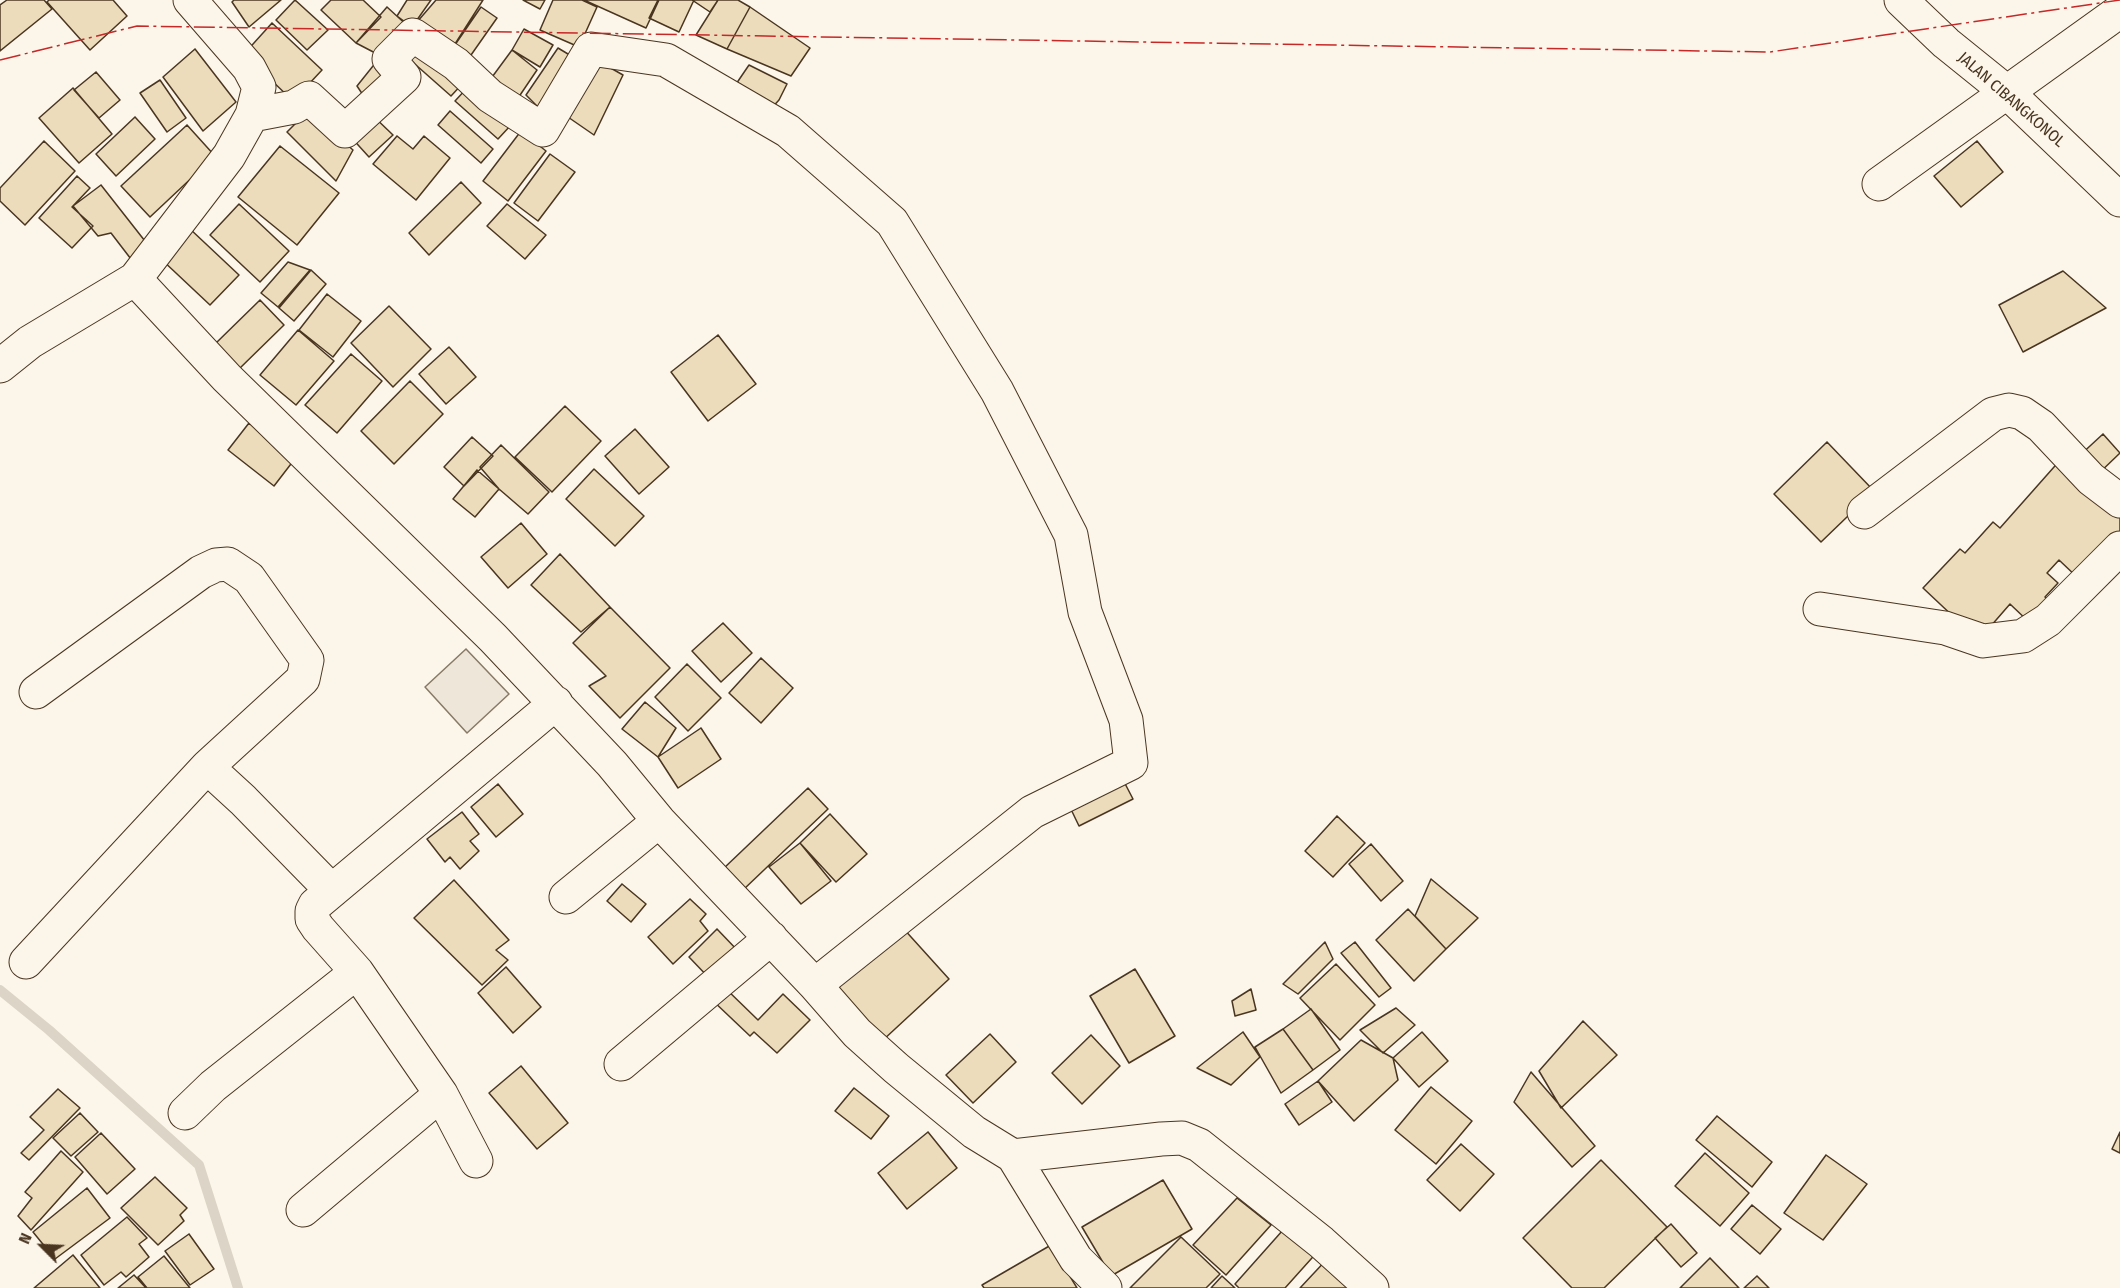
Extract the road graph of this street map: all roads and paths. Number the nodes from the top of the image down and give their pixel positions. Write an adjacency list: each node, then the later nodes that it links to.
1 (1901, 0): 4 (street, JALAN CIBANGKONOL)
2 (203, 4): 5 (street)
3 (2120, 11): 4 (street)
4 (2008, 93): 6 (street); 7 (street, JALAN CIBANGKONOL)
5 (252, 115): 8 (street); 23 (street)
6 (1879, 184)
7 (2120, 200)
8 (135, 279): 9 (street); 15 (street)
9 (0, 366)
10 (2120, 501): 11 (street)
11 (1864, 512)
12 (2120, 548): 13 (street)
13 (1820, 609)
14 (36, 692): 16 (street)
15 (556, 703): 17 (street); 18 (street)
16 (207, 767): 18 (street); 21 (street)
17 (659, 821): 19 (street); 20 (street)
18 (332, 891): 22 (street)
19 (566, 897)
20 (771, 938): 23 (street); 24 (street)
21 (26, 962)
22 (357, 972): 25 (street); 26 (street)
23 (815, 985): 27 (street)
24 (621, 1064)
25 (441, 1095): 28 (street); 29 (street)
26 (185, 1113)
27 (1013, 1156): 30 (street); 31 (street)
28 (476, 1161)
29 (303, 1210)
30 (1105, 1288)
31 (1372, 1288)

